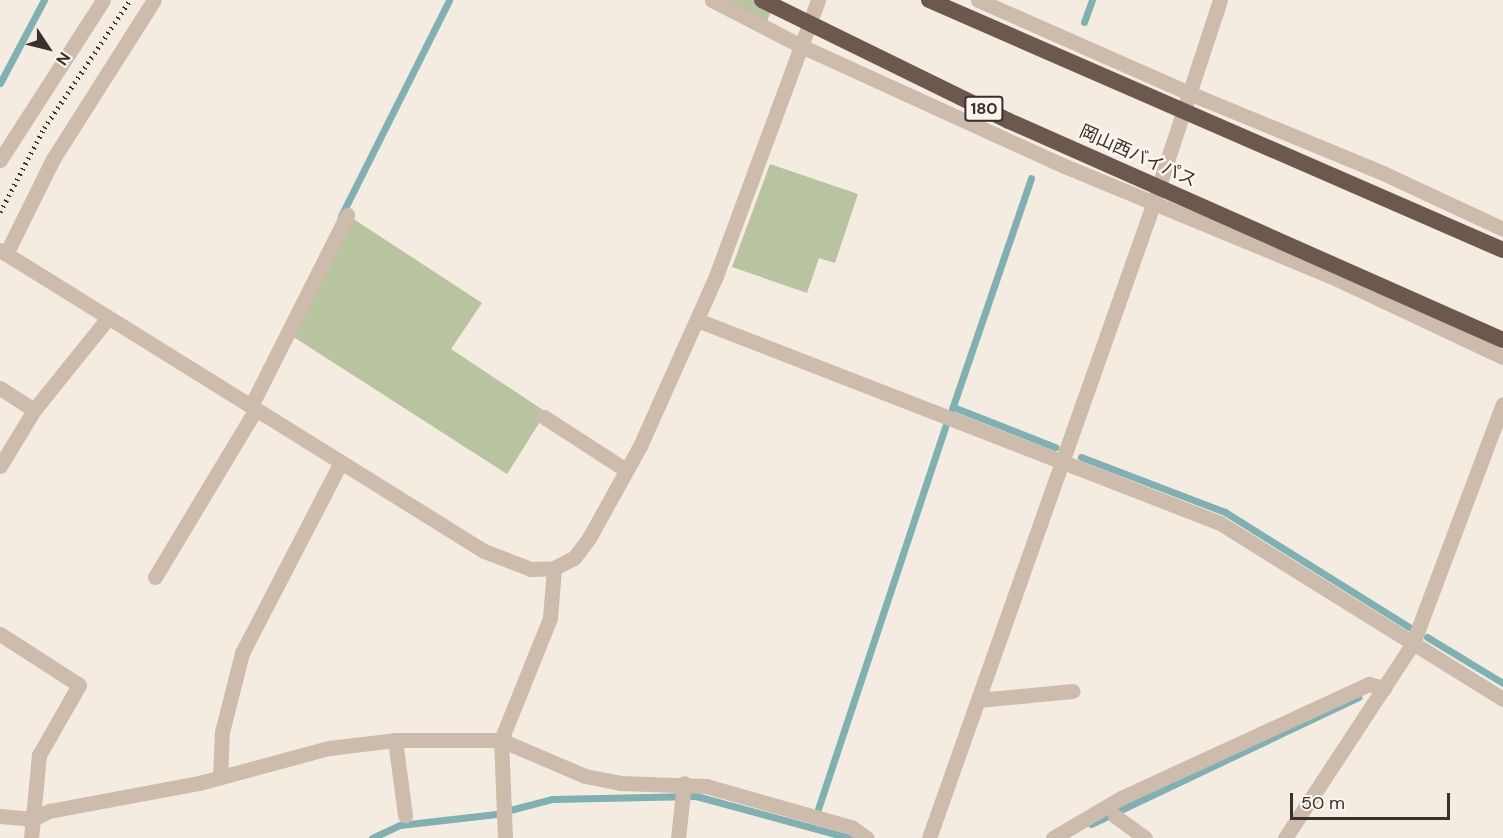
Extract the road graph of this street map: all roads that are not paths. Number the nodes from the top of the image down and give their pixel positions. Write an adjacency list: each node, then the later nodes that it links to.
1 (103, 0): 11 (street)
2 (154, 0): 16 (street)
3 (712, 0): 9 (street)
4 (762, 0): 19 (highway, 岡山西バイパス / 180)
5 (818, 0): 9 (street)
6 (929, 0): 15 (highway)
7 (978, 0): 10 (street)
8 (1220, 0): 10 (street)
9 (801, 46): 12 (street); 18 (street)
10 (1189, 93): 12 (street); 14 (street)
11 (0, 160)
12 (1153, 201): 20 (street); 27 (street)
13 (347, 215): 23 (street)
14 (1503, 229)
15 (1503, 250)
16 (3, 252): 17 (street)
17 (108, 318): 23 (street); 24 (street)
18 (697, 320): 27 (street); 29 (street)
19 (1503, 340)
20 (1503, 357)
21 (0, 388): 24 (street)
22 (1503, 404): 33 (street)
23 (253, 408): 26 (street); 31 (street)
24 (34, 410): 28 (street)
25 (544, 417): 29 (street)
26 (341, 462): 30 (street); 40 (street)
27 (1062, 462): 33 (street); 37 (street)
28 (0, 466)
29 (626, 470): 30 (street)
30 (554, 568): 39 (street)
31 (155, 577)
32 (0, 634): 45 (street)
33 (1413, 643): 34 (street); 36 (street)
34 (1378, 686): 51 (street); 53 (street)
35 (1073, 691): 37 (street)
36 (1503, 699)
37 (978, 700): 50 (street)
38 (395, 740): 39 (street); 40 (street); 42 (street)
39 (501, 740): 41 (street); 47 (street)
40 (220, 777): 45 (street)
41 (683, 791): 48 (street); 49 (street)
42 (405, 815)
43 (0, 816): 45 (street)
44 (1115, 816): 52 (street)
45 (33, 819): 46 (street)
46 (31, 838)
47 (505, 838)
48 (678, 838)
49 (867, 838)
50 (929, 838)
51 (1053, 838)
52 (1145, 838)
53 (1285, 838)

